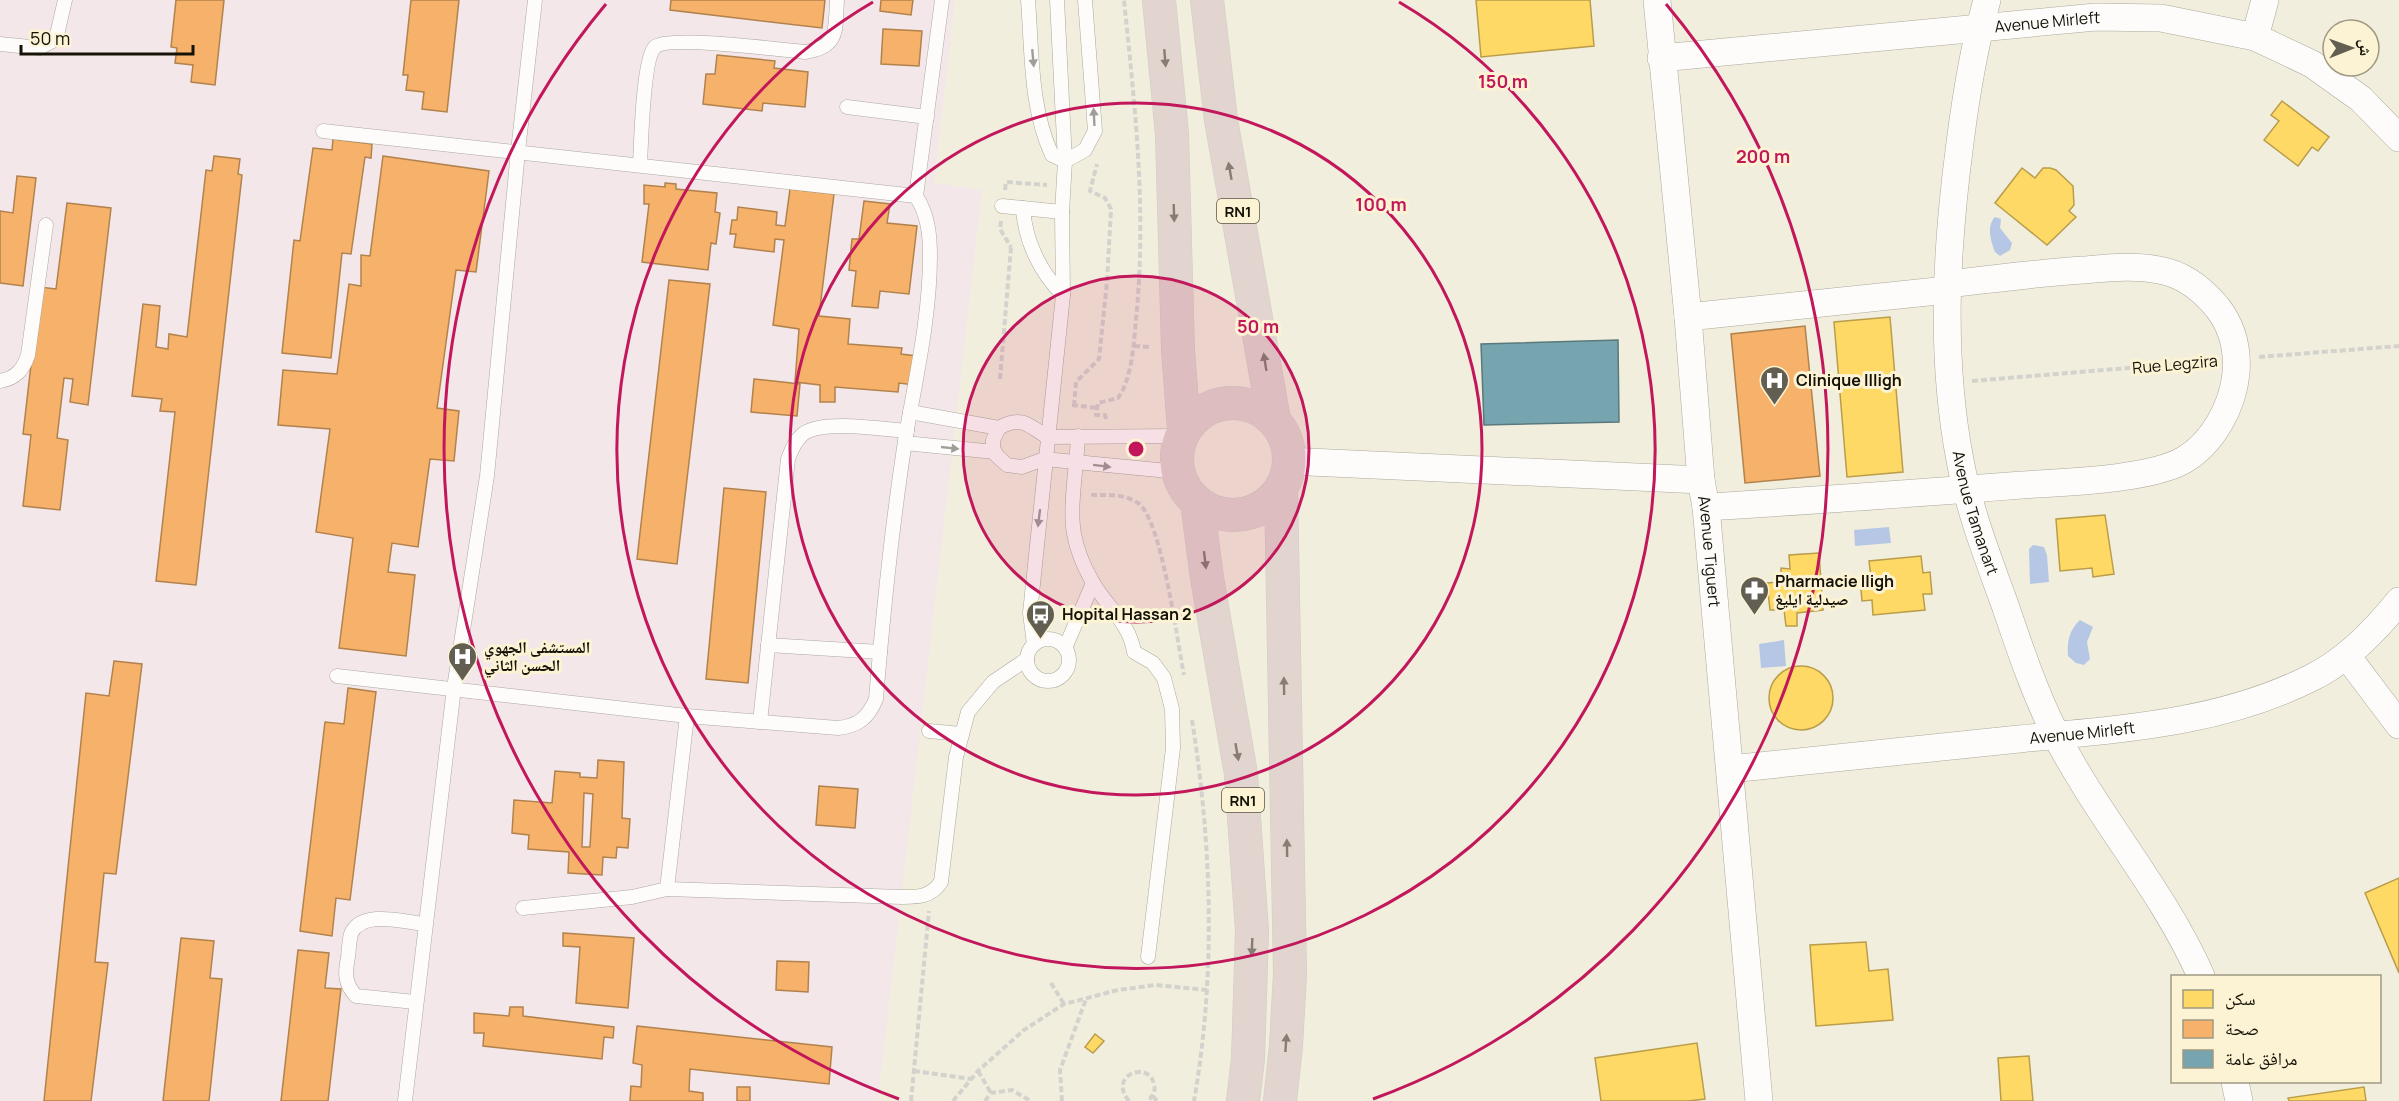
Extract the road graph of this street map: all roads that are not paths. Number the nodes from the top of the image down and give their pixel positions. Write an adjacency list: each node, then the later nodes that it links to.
1 (65, 0): 15 (lane)
2 (535, 0): 21 (lane)
3 (837, 0): 23 (lane)
4 (942, 0): 18 (lane)
5 (1028, 0): 22 (lane, one-way to 22)
6 (1057, 0): 22 (lane)
7 (1085, 0): 22 (lane, one-way to 7)
8 (1159, 0): 36 (highway, one-way to 36)
9 (1207, 0): 34 (highway, RN1, one-way to 9)
10 (1657, 0): 16 (street, Avenue Tiguert)
11 (1987, 0): 13 (street, Avenue Tamanart)
12 (2265, 0): 14 (street)
13 (1980, 26): 14 (street, Avenue Mirleft); 16 (street, Avenue Mirleft); 29 (street, Avenue Tamanart)
14 (2255, 37): 20 (street, Avenue Mirleft)
15 (0, 44)
16 (1661, 58): 31 (street, Avenue Tiguert)
17 (847, 107): 18 (lane)
18 (927, 117): 24 (lane)
19 (323, 130): 21 (lane)
20 (2399, 138)
21 (518, 151): 23 (lane); 58 (lane)
22 (1065, 161): 27 (lane)
23 (640, 165): 24 (lane)
24 (916, 196): 33 (lane)
25 (1002, 206): 26 (lane)
26 (1023, 208): 27 (lane); 30 (lane)
27 (1062, 212): 30 (lane)
28 (46, 225): 32 (lane)
29 (1947, 287): 31 (street); 46 (street, Avenue Tamanart); 46 (street)
30 (1063, 295): 39 (lane)
31 (1688, 316): 45 (street, Avenue Tiguert)
32 (0, 381)
33 (910, 412): 35 (lane); 38 (lane)
34 (1274, 420): 36 (highway); 44 (highway, RN1)
35 (999, 428): 39 (lane); 40 (lane)
36 (1182, 433): 37 (lane); 43 (highway)
37 (1078, 436): 39 (lane); 42 (lane)
38 (906, 437): 40 (lane, one-way to 40); 52 (lane); 54 (lane)
39 (1047, 437): 41 (lane)
40 (995, 452): 41 (lane)
41 (1044, 459): 42 (lane); 51 (lane, one-way to 51)
42 (1077, 462): 43 (lane, one-way to 43); 49 (lane)
43 (1179, 472): 47 (highway, RN1)
44 (1285, 475): 45 (street); 47 (highway); 75 (highway, RN1, one-way to 44)
45 (1701, 480): 48 (street, Avenue Tiguert)
46 (1966, 490): 48 (street); 64 (street, Avenue Tamanart)
47 (1197, 502): 74 (highway, RN1, one-way to 74)
48 (1706, 507): 65 (street, Avenue Tiguert)
49 (1093, 583): 53 (lane); 69 (lane)
50 (2399, 601): 55 (street, Avenue Mirleft)
51 (1035, 644): 53 (lane); 56 (lane)
52 (768, 645): 54 (lane); 60 (lane)
53 (1065, 648): 56 (lane)
54 (880, 652): 60 (lane)
55 (2347, 656): 61 (street); 64 (street, Avenue Mirleft)
56 (1027, 659): 63 (lane)
57 (337, 676): 58 (lane)
58 (454, 688): 59 (lane); 68 (lane)
59 (687, 716): 60 (lane); 66 (lane)
60 (760, 722)
61 (2399, 725)
62 (929, 730): 63 (lane)
63 (962, 734): 66 (lane)
64 (2056, 735): 65 (street, Avenue Mirleft); 70 (street, Avenue Tamanart)
65 (1730, 770): 76 (street, Avenue Tiguert)
66 (667, 889): 67 (lane)
67 (523, 908)
68 (425, 924): 71 (lane); 71 (lane)
69 (1148, 957)
70 (2200, 975)
71 (415, 1002): 73 (lane)
72 (2235, 1083): 77 (street)
73 (405, 1101)
74 (1243, 1101)
75 (1281, 1101)
76 (1759, 1101)
77 (2239, 1101)

